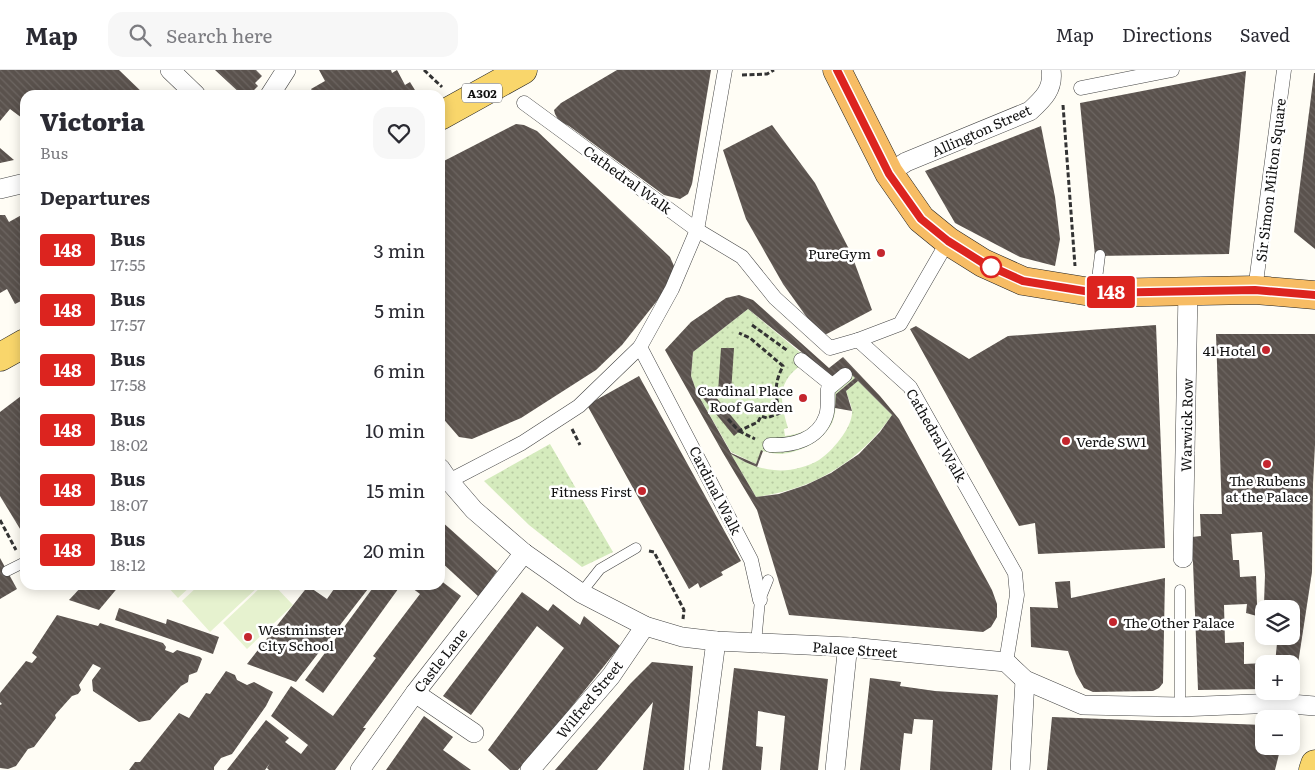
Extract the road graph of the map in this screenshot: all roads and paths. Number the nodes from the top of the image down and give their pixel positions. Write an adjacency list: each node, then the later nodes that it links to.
1 (170, 70): 13 (street)
2 (286, 70): 14 (street)
3 (424, 70): 11 (path)
4 (523, 70): 17 (main road, A302)
5 (774, 70): 10 (path)
6 (837, 70): 18 (highway)
7 (1051, 70): 18 (street, Allington Street)
8 (1172, 70): 12 (street)
9 (1284, 70): 25 (street, Sir Simon Milton Square)
10 (724, 73): 21 (street)
11 (442, 87)
12 (1082, 88)
13 (191, 90)
14 (273, 90)
15 (1063, 102): 24 (path)
16 (524, 103): 21 (street, Cathedral Walk)
17 (445, 113)
18 (889, 174): 22 (highway)
19 (20, 184): 20 (street)
20 (0, 189)
21 (697, 230): 31 (street, Cathedral Walk); 33 (street)
22 (948, 241): 27 (highway); 31 (street)
23 (1100, 255): 27 (lane)
24 (1075, 267)
25 (1255, 290): 26 (highway); 28 (highway)
26 (1188, 292): 27 (highway); 46 (street, Warwick Row)
27 (1097, 293)
28 (1315, 295)
29 (752, 324): 35 (path)
30 (739, 333): 38 (path)
31 (858, 340): 58 (street, Cathedral Walk)
32 (20, 346): 34 (main road)
33 (640, 347): 40 (street); 52 (street, Cardinal Walk)
34 (0, 357)
35 (801, 360): 37 (street)
36 (845, 375): 37 (street)
37 (832, 385): 39 (street)
38 (728, 419)
39 (770, 445)
40 (445, 474)
41 (445, 475): 44 (street, Palace Street)
42 (0, 520): 45 (path)
43 (636, 548): 51 (lane); 54 (path)
44 (524, 553): 51 (street, Palace Street); 60 (street, Castle Lane)
45 (20, 556)
46 (1183, 558)
47 (20, 565): 48 (lane)
48 (7, 571)
49 (768, 580): 52 (lane)
50 (1180, 590): 62 (lane)
51 (581, 593): 53 (street, Palace Street)
52 (760, 600): 56 (lane, Cardinal Walk)
53 (645, 626): 54 (street, Palace Street); 66 (street, Wilfred Street)
54 (682, 637): 55 (street, Palace Street)
55 (716, 641): 56 (street, Palace Street); 67 (street)
56 (756, 643): 57 (street, Palace Street)
57 (850, 647): 58 (street, Palace Street); 68 (street)
58 (1006, 662): 59 (street)
59 (1025, 680): 62 (street); 69 (street)
60 (415, 692): 63 (street); 65 (street, Castle Lane)
61 (1315, 706): 62 (street)
62 (1180, 707)
63 (474, 733)
64 (1315, 764): 70 (main road)
65 (360, 770)
66 (530, 770)
67 (699, 770)
68 (834, 770)
69 (1020, 770)
70 (1313, 770)

